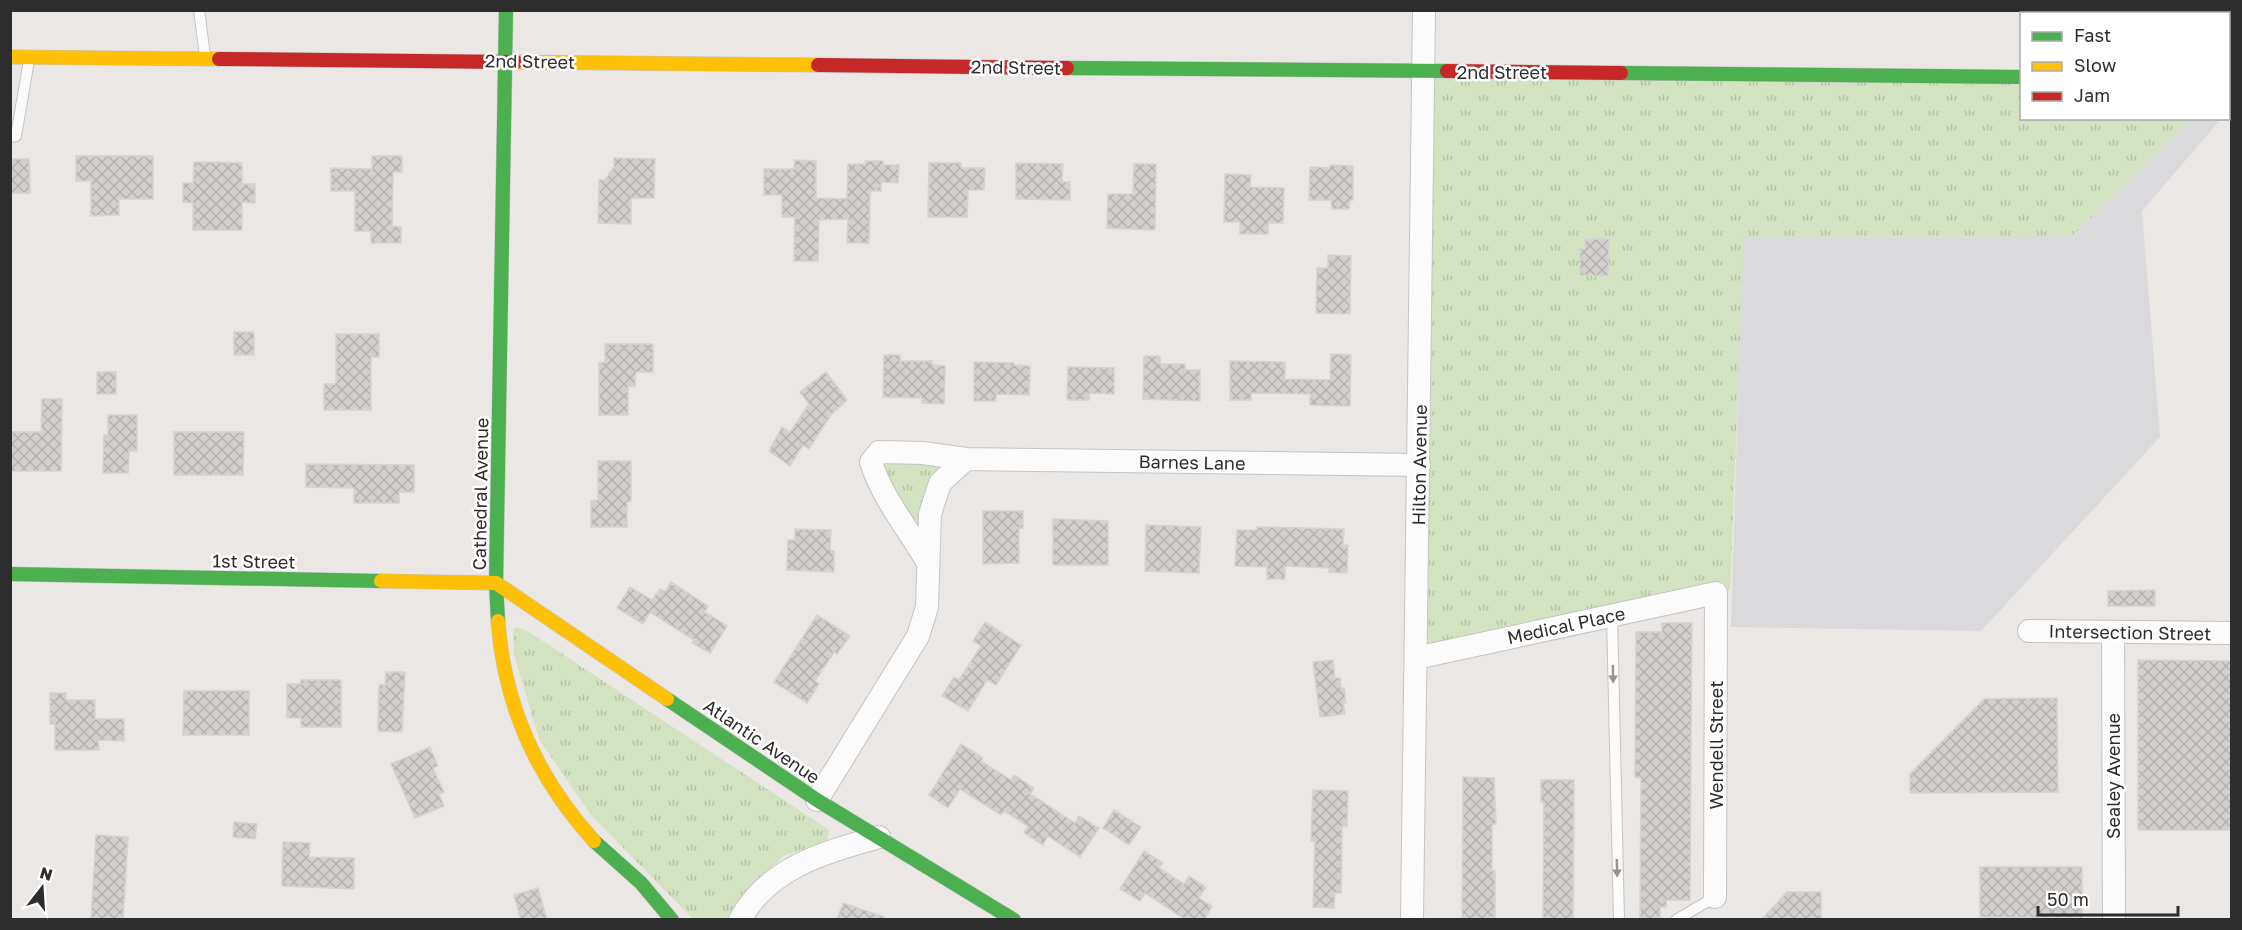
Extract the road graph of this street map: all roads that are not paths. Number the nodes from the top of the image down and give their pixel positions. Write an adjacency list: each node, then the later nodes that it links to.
1 (199, 10): 6 (lane)
2 (506, 10): 7 (street, Cathedral Avenue)
3 (1424, 10): 8 (street, Hilton Avenue)
4 (10, 57): 5 (street, 2nd Street)
5 (30, 57): 6 (street, 2nd Street); 10 (lane)
6 (206, 59): 7 (street, 2nd Street)
7 (506, 60): 8 (street, 2nd Street); 15 (street, Cathedral Avenue)
8 (1423, 72): 9 (street, 2nd Street); 12 (street, Hilton Avenue)
9 (2020, 77)
10 (10, 137)
11 (966, 459): 12 (street, Barnes Lane); 13 (street); 13 (street, Barnes Lane)
12 (1419, 465): 21 (street, Hilton Avenue)
13 (928, 563): 22 (street)
14 (10, 574): 15 (street, 1st Street)
15 (496, 583): 22 (street, Atlantic Avenue); 25 (street, Cathedral Avenue)
16 (1716, 592): 17 (street, Medical Place); 24 (street, Wendell Street)
17 (1612, 615): 21 (street, Medical Place); 29 (lane, one-way to 29)
18 (2028, 631): 19 (street, Intersection Street)
19 (2113, 632): 20 (street, Intersection Street); 31 (street, Sealey Avenue)
20 (2232, 633)
21 (1416, 658): 28 (street, Hilton Avenue)
22 (817, 800): 23 (street, Atlantic Avenue)
23 (879, 837): 26 (street); 27 (street, Atlantic Avenue)
24 (1715, 897): 30 (lane)
25 (672, 920)
26 (740, 920)
27 (1014, 920)
28 (1412, 920)
29 (1618, 920)
30 (1676, 920)
31 (2114, 920)

